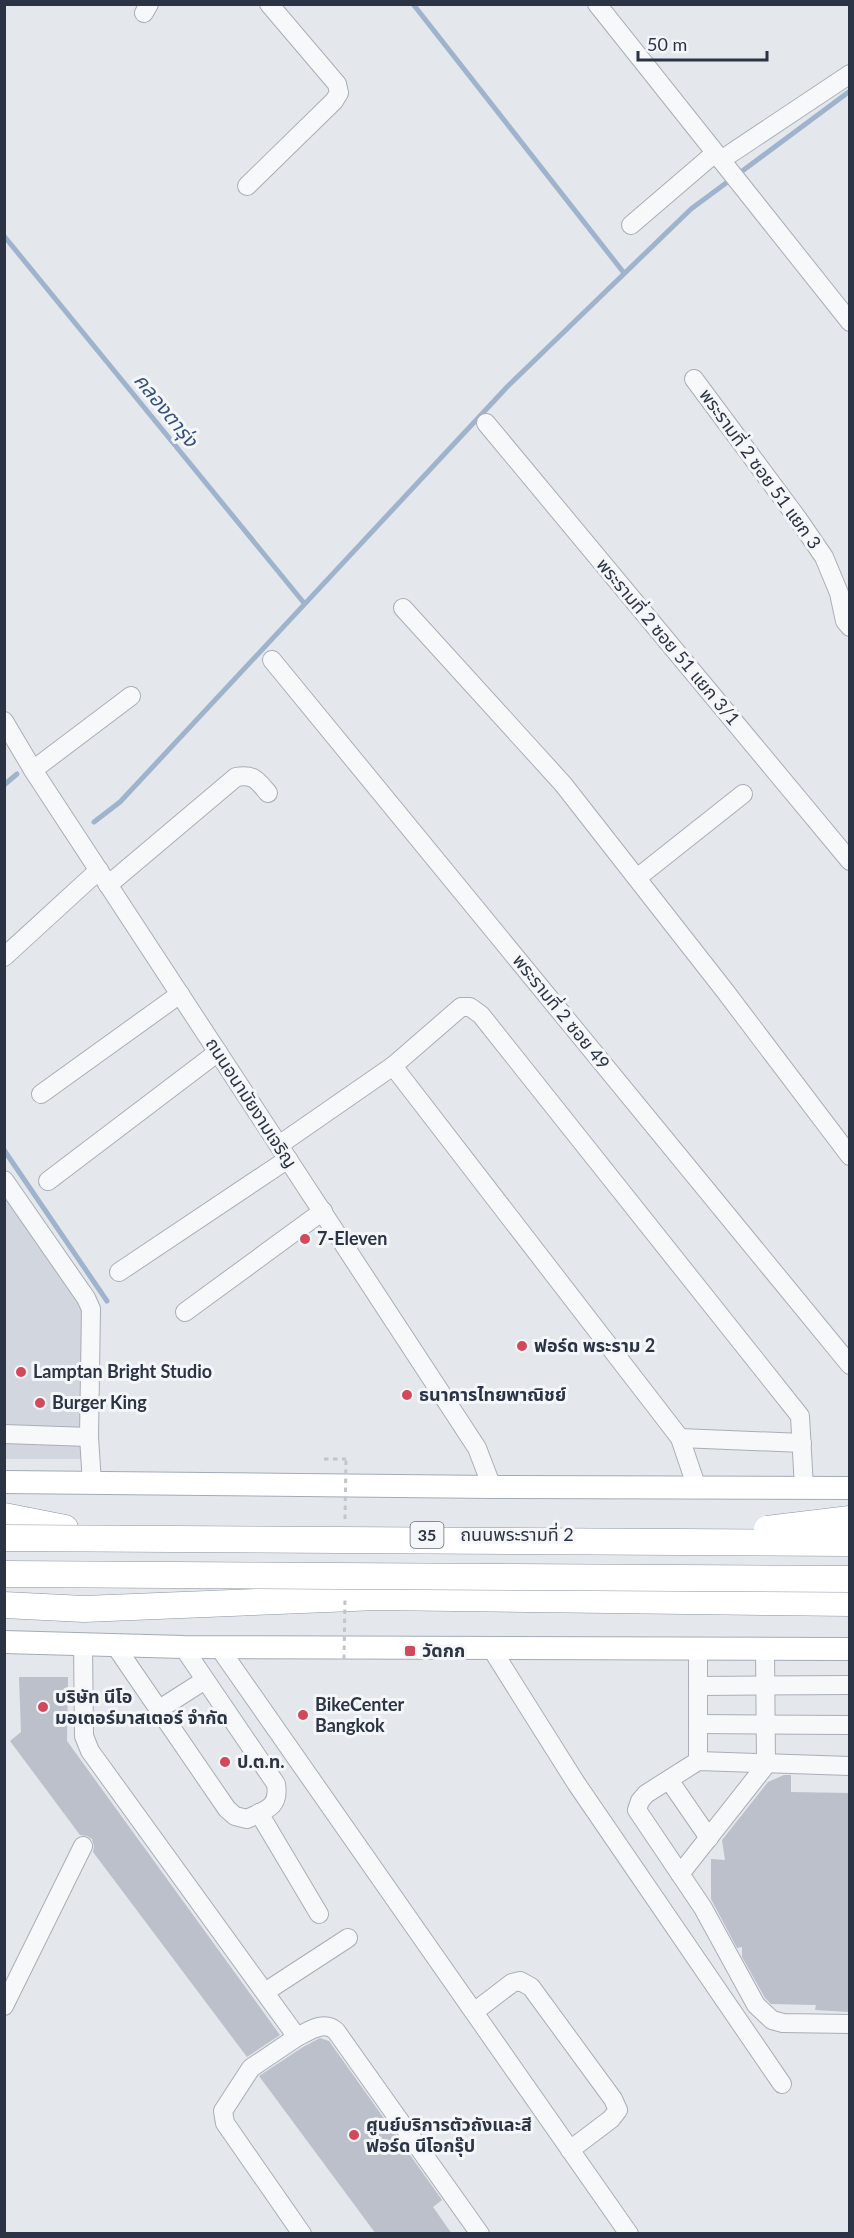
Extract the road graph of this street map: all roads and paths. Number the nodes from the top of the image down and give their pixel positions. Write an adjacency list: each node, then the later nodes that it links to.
1 (269, 4): 5 (street)
2 (597, 4): 4 (street)
3 (849, 74): 4 (street)
4 (721, 160): 6 (street); 7 (street)
5 (247, 186)
6 (631, 225)
7 (849, 322)
8 (694, 379): 11 (street, พระรามที่ 2 ซอย 51 แยก 3)
9 (486, 423): 18 (street, พระรามที่ 2 ซอย 51 แยก 3/1)
10 (403, 608): 20 (street)
11 (849, 627)
12 (272, 660): 33 (street, พระรามที่ 2 ซอย 49)
13 (131, 696): 15 (street)
14 (4, 721): 15 (street, ถนนอนามัยงามเจริญ)
15 (33, 770): 19 (street, ถนนอนามัยงามเจริญ)
16 (268, 793): 19 (street)
17 (743, 794): 20 (street)
18 (849, 861)
19 (103, 877): 21 (street); 22 (street, ถนนอนามัยงามเจริญ)
20 (637, 878): 27 (street)
21 (4, 957)
22 (180, 994): 23 (street, ถนนอนามัยงามเจริญ); 25 (street)
23 (218, 1052): 26 (street, ถนนอนามัยงามเจริญ); 29 (street)
24 (393, 1066): 26 (street); 36 (street); 37 (street)
25 (41, 1094)
26 (284, 1152): 30 (street, ถนนอนามัยงามเจริญ); 31 (street)
27 (849, 1156)
28 (4, 1180): 35 (street)
29 (48, 1180)
30 (323, 1211): 32 (street); 42 (street, ถนนอนามัยงามเจริญ)
31 (119, 1272)
32 (185, 1312)
33 (849, 1365)
34 (4, 1434): 35 (street)
35 (89, 1437): 41 (street)
36 (680, 1438): 37 (street); 43 (street)
37 (802, 1443): 44 (street)
38 (324, 1459): 39 (path)
39 (346, 1459)
40 (4, 1482): 41 (main road)
41 (92, 1483): 42 (main road)
42 (492, 1487): 43 (main road)
43 (697, 1488): 44 (main road)
44 (804, 1488): 45 (main road)
45 (849, 1488)
46 (4, 1516): 48 (highway)
47 (849, 1519): 52 (highway, bridge)
48 (65, 1528): 49 (highway, ถนนพระรามที่ 2 / 35); 50 (highway, ถนนพระรามที่ 2 / 35)
49 (4, 1533)
50 (849, 1536)
51 (4, 1538): 52 (highway, bridge)
52 (653, 1542): 53 (highway, bridge)
53 (849, 1543)
54 (4, 1574): 55 (highway, bridge)
55 (654, 1578): 56 (highway, bridge); 57 (highway, bridge)
56 (849, 1579)
57 (849, 1602): 59 (highway)
58 (4, 1605): 59 (highway)
59 (84, 1609): 60 (highway)
60 (4, 1616)
61 (4, 1642): 62 (main road)
62 (83, 1644): 63 (main road); 88 (street)
63 (114, 1644): 65 (main road); 74 (street)
64 (218, 1646): 65 (main road); 66 (main road); 90 (street)
65 (183, 1647): 70 (street)
66 (491, 1648): 67 (main road); 93 (street)
67 (698, 1648): 69 (main road); 73 (street)
68 (849, 1648): 69 (main road)
69 (765, 1649): 72 (street)
70 (206, 1680): 74 (street); 82 (street)
71 (849, 1684): 72 (street)
72 (766, 1685): 73 (street); 75 (street)
73 (698, 1686): 76 (street)
74 (158, 1710): 82 (street)
75 (766, 1723): 76 (street); 77 (street); 79 (street)
76 (698, 1724): 78 (street)
77 (849, 1725)
78 (698, 1761): 79 (street); 81 (street)
79 (766, 1765): 80 (street); 83 (street)
80 (849, 1766)
81 (669, 1780): 83 (street); 85 (street)
82 (259, 1813): 86 (street)
83 (709, 1838): 85 (street)
84 (83, 1846): 89 (street)
85 (680, 1874): 91 (street)
86 (319, 1914)
87 (348, 1938): 88 (street)
88 (265, 1992): 92 (street)
89 (4, 2006)
90 (474, 2012): 94 (street); 94 (street)
91 (849, 2024)
92 (297, 2037): 95 (street); 96 (street)
93 (782, 2084)
94 (570, 2150): 97 (street)
95 (302, 2234)
96 (480, 2234)
97 (628, 2234)

